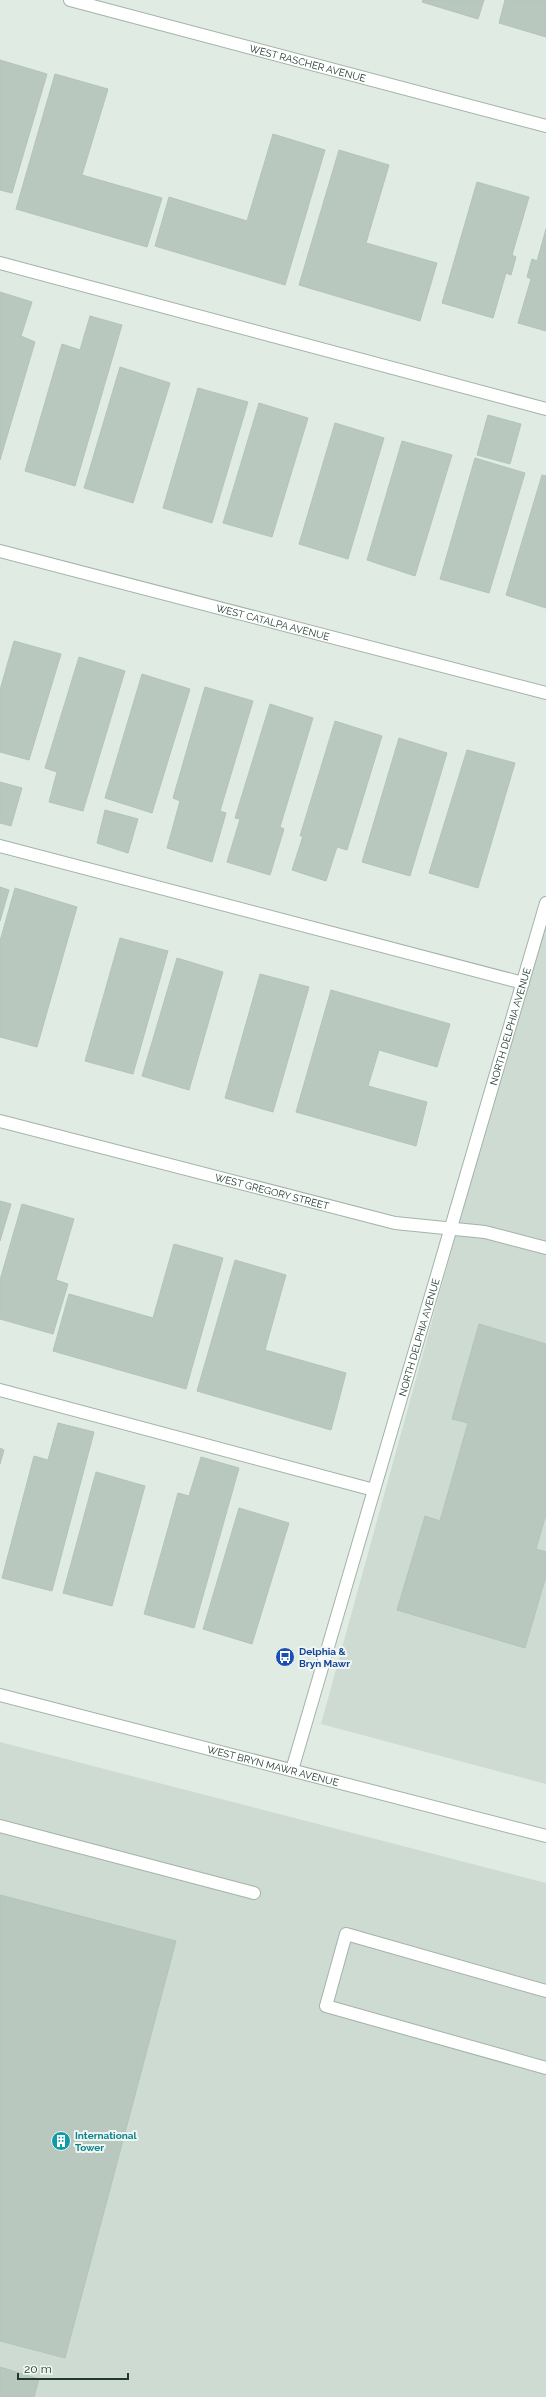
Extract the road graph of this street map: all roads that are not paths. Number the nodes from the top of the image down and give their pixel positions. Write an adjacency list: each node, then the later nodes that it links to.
1 (70, 0): 2 (street, WEST RASCHER AVENUE)
2 (546, 126)
3 (0, 263): 4 (street)
4 (546, 409)
5 (0, 551): 6 (street, WEST CATALPA AVENUE)
6 (546, 693)
7 (0, 846): 9 (street)
8 (546, 903): 9 (street, NORTH DELPHIA AVENUE)
9 (523, 983): 11 (street, NORTH DELPHIA AVENUE)
10 (0, 1121): 11 (street, WEST GREGORY STREET)
11 (451, 1228): 12 (street, WEST GREGORY STREET); 14 (street, NORTH DELPHIA AVENUE)
12 (546, 1248)
13 (0, 1390): 14 (street)
14 (374, 1490): 16 (street, NORTH DELPHIA AVENUE)
15 (0, 1695): 16 (street, WEST BRYN MAWR AVENUE)
16 (292, 1770): 18 (street, WEST BRYN MAWR AVENUE)
17 (0, 1826): 19 (street)
18 (546, 1836)
19 (254, 1893)
20 (546, 1991): 21 (street)
21 (546, 2068)

